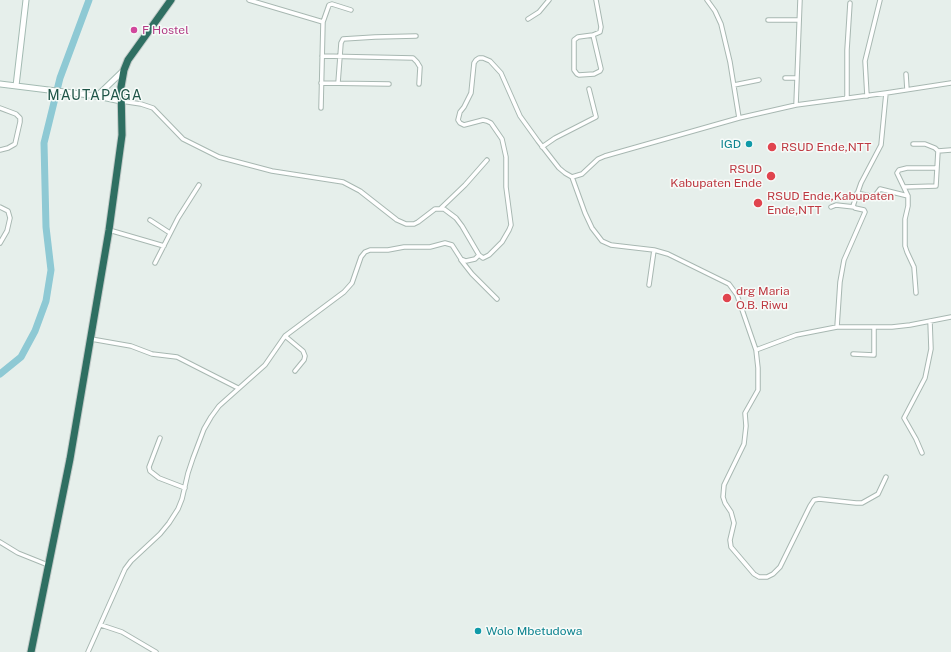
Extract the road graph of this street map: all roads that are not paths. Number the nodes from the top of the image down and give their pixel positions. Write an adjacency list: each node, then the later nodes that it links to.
1 (26, 0): 31 (street)
2 (171, 0): 19 (highway)
3 (249, 0): 14 (street)
4 (549, 0): 11 (street)
5 (596, 0): 15 (street)
6 (707, 0): 30 (street)
7 (800, 0): 13 (street)
8 (880, 0): 36 (street)
9 (850, 3): 37 (street)
10 (351, 10): 14 (street)
11 (528, 19)
12 (768, 20): 13 (street)
13 (799, 20): 22 (street)
14 (323, 22): 17 (street)
15 (593, 35): 15 (street)
16 (416, 36): 18 (street)
17 (322, 56): 18 (street); 24 (street)
18 (339, 57): 25 (street); 29 (street)
19 (124, 70): 35 (street); 38 (highway)
20 (906, 74): 33 (street)
21 (785, 78): 22 (street)
22 (797, 78): 39 (street)
23 (758, 80): 30 (street)
24 (321, 83): 25 (street); 40 (street)
25 (338, 83): 28 (street)
26 (951, 83): 33 (street)
27 (0, 84): 31 (street)
28 (389, 84)
29 (419, 84)
30 (734, 85): 42 (street)
31 (16, 86): 35 (street)
32 (589, 89): 44 (street)
33 (907, 90): 34 (street)
34 (886, 94): 36 (street); 53 (street)
35 (97, 96): 38 (street)
36 (867, 96): 37 (street)
37 (847, 98): 39 (street)
38 (121, 101): 58 (street); 60 (highway)
39 (796, 105): 42 (street)
40 (321, 108)
41 (0, 109): 45 (street)
42 (739, 118): 50 (street)
43 (913, 144): 47 (street)
44 (542, 147): 50 (street); 65 (street)
45 (0, 150)
46 (951, 150): 47 (street)
47 (938, 151): 49 (street)
48 (487, 160): 58 (street)
49 (937, 167): 52 (street); 52 (street)
50 (572, 177): 64 (street)
51 (199, 185): 61 (street)
52 (904, 187): 54 (street)
53 (857, 193): 54 (street); 57 (street)
54 (908, 196): 69 (street)
55 (0, 206): 62 (street)
56 (831, 207): 57 (street)
57 (854, 207): 73 (street)
58 (440, 208): 65 (street)
59 (150, 220): 61 (street)
60 (109, 230): 63 (street); 76 (highway)
61 (170, 233): 63 (street)
62 (0, 244)
63 (164, 246): 67 (street)
64 (654, 250): 68 (street); 77 (street)
65 (479, 255): 66 (street)
66 (461, 259): 70 (street); 75 (street)
67 (155, 263)
68 (650, 284)
69 (916, 293)
70 (497, 299)
71 (951, 317): 72 (street)
72 (930, 321): 74 (street); 82 (street)
73 (837, 327): 74 (street); 77 (street)
74 (874, 327): 78 (street)
75 (285, 336): 79 (street); 80 (street)
76 (91, 339): 80 (street); 86 (highway)
77 (756, 350): 83 (street)
78 (853, 354)
79 (294, 371)
80 (238, 388): 84 (street)
81 (160, 438): 84 (street)
82 (922, 453)
83 (886, 477)
84 (185, 488): 87 (street)
85 (0, 542): 86 (street)
86 (48, 565): 89 (highway)
87 (101, 625): 88 (street); 90 (street)
88 (149, 648): 91 (street); 92 (street)
89 (31, 652)
90 (88, 652)
91 (146, 652)
92 (156, 652)

